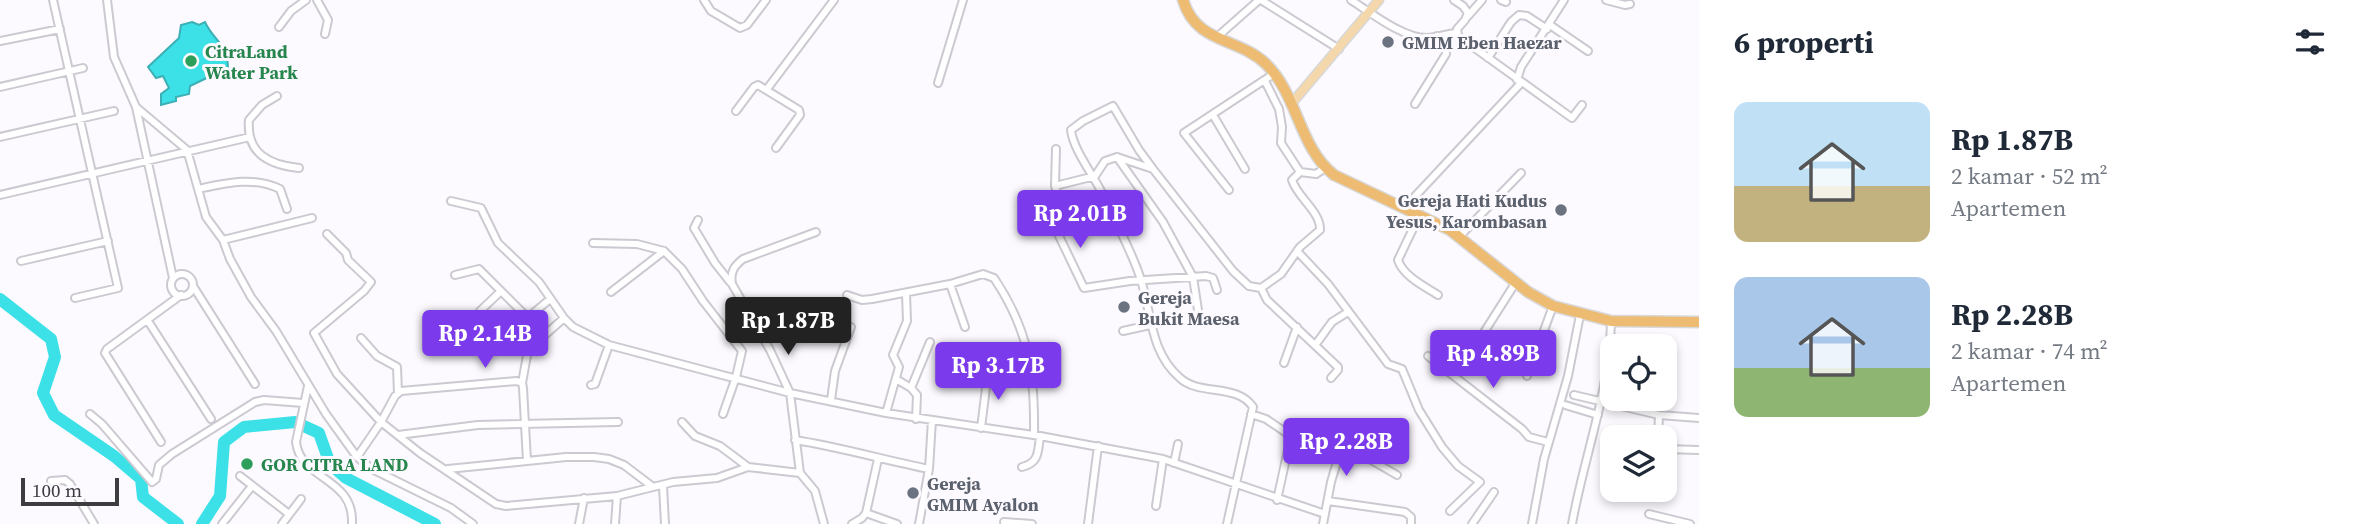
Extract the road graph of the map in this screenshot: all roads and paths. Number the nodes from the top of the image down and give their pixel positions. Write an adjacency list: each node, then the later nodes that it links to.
1 (53, 0): 24 (street)
2 (107, 0): 45 (street)
3 (306, 0): 22 (street)
4 (317, 0): 26 (street)
5 (704, 0): 6 (street)
6 (766, 0)
7 (834, 0): 40 (street)
8 (963, 0): 38 (street)
9 (1183, 0): 28 (highway)
10 (1260, 0): 19 (street); 28 (street)
11 (1277, 0): 19 (street)
12 (1351, 0): 20 (street)
13 (1379, 0): 20 (main road)
14 (1454, 0): 21 (street)
15 (1482, 0): 21 (street)
16 (1564, 0): 23 (street)
17 (1606, 0): 18 (street)
18 (1630, 4)
19 (1277, 10): 30 (street)
20 (1370, 12): 27 (street); 30 (main road)
21 (1468, 16): 25 (street)
22 (279, 27)
23 (1549, 27): 31 (street); 32 (street); 37 (street)
24 (60, 29): 29 (street); 34 (street)
25 (1456, 33): 27 (street); 32 (street)
26 (325, 34)
27 (1437, 36): 43 (street)
28 (1217, 37): 35 (highway)
29 (0, 41)
30 (1339, 49): 42 (main road)
31 (1588, 51)
32 (1488, 58): 37 (street)
33 (83, 68): 34 (street)
34 (69, 72): 39 (street); 49 (street)
35 (1275, 73): 36 (street); 42 (highway)
36 (1265, 81): 48 (street); 62 (street)
37 (1519, 82): 44 (street); 71 (street)
38 (938, 83)
39 (0, 87)
40 (767, 89): 47 (street); 52 (street)
41 (277, 96): 51 (street)
42 (1292, 103): 58 (highway)
43 (1415, 104)
44 (1582, 105)
45 (136, 107): 54 (street); 56 (street)
46 (114, 111): 49 (street)
47 (736, 111)
48 (1213, 115): 60 (street); 67 (street)
49 (79, 119): 50 (street); 61 (street)
50 (0, 137)
51 (250, 137): 54 (street); 57 (street)
52 (776, 148)
53 (1056, 149): 65 (street)
54 (187, 150): 56 (street); 66 (street)
55 (1117, 157): 59 (street); 64 (street); 87 (street)
56 (147, 161): 61 (street); 88 (street)
57 (299, 168)
58 (1325, 168): 62 (street); 71 (highway)
59 (1153, 169): 64 (street); 94 (street)
60 (1245, 169)
61 (94, 173): 68 (street); 81 (street)
62 (1300, 173): 84 (street)
63 (1521, 173): 79 (street)
64 (1095, 176): 65 (street); 70 (street)
65 (1055, 186): 73 (street)
66 (198, 189): 72 (street); 80 (street)
67 (1229, 190)
68 (0, 195)
69 (451, 201): 103 (street)
70 (1107, 204): 73 (street); 89 (street)
71 (1405, 207): 74 (highway)
72 (287, 209)
73 (1062, 210): 89 (street)
74 (1420, 214): 79 (highway); 101 (street)
75 (312, 218): 80 (street)
76 (698, 220): 91 (street)
77 (816, 232): 91 (street)
78 (327, 234): 157 (street)
79 (1460, 236): 90 (highway)
80 (223, 240): 136 (street)
81 (108, 241): 85 (street); 102 (street)
82 (593, 243): 83 (street)
83 (664, 251): 97 (street); 130 (street)
84 (1297, 251): 94 (street); 106 (street)
85 (21, 261)
86 (455, 275): 96 (street)
87 (1193, 277): 89 (street); 95 (street); 108 (street)
88 (173, 278): 93 (street); 99 (street)
89 (1141, 281): 114 (street)
90 (1516, 282): 104 (highway); 125 (street)
91 (732, 284): 139 (street)
92 (950, 285): 98 (street); 117 (street); 164 (street)
93 (193, 286): 99 (street); 134 (street)
94 (1261, 288): 118 (street)
95 (1217, 289)
96 (501, 291): 105 (street); 109 (street)
97 (611, 292)
98 (906, 294): 100 (street); 132 (street)
99 (181, 295): 111 (street)
100 (847, 295)
101 (1438, 295)
102 (75, 298)
103 (550, 299): 109 (street); 110 (street)
104 (1553, 306): 107 (highway); 129 (street)
105 (480, 310)
106 (1348, 312): 123 (street); 198 (street)
107 (1580, 314): 112 (highway); 168 (street)
108 (1199, 317)
109 (528, 318): 115 (street)
110 (564, 318): 124 (street); 133 (street)
111 (148, 321): 154 (street); 167 (street)
112 (1611, 321): 113 (highway); 120 (street)
113 (1699, 322)
114 (1150, 325): 119 (street); 150 (street)
115 (517, 327)
116 (851, 327): 141 (street)
117 (965, 327)
118 (1297, 327): 123 (street); 127 (street)
119 (1123, 331)
120 (1610, 334)
121 (361, 338): 138 (street)
122 (930, 342): 137 (street)
123 (1316, 344): 131 (street)
124 (609, 345): 130 (street); 135 (street)
125 (1460, 349)
126 (1428, 356): 168 (street)
127 (1284, 363)
128 (988, 372): 162 (street)
129 (1527, 376)
130 (736, 377): 139 (street); 149 (street)
131 (1331, 378)
132 (896, 379): 137 (street); 147 (street)
133 (522, 383): 138 (street); 158 (street)
134 (255, 384)
135 (591, 385)
136 (309, 386): 142 (street); 174 (street)
137 (911, 388): 155 (street)
138 (398, 393): 157 (street)
139 (790, 393): 141 (street); 166 (street)
140 (1574, 395): 143 (street)
141 (831, 400): 147 (street)
142 (303, 403): 148 (street); 207 (street)
143 (1600, 403)
144 (1565, 405): 151 (street)
145 (1600, 407): 151 (street)
146 (1640, 411): 152 (street)
147 (886, 413): 155 (street)
148 (90, 414)
149 (723, 414)
150 (1251, 414): 187 (street); 195 (street)
151 (1598, 415): 223 (street)
152 (1659, 415): 153 (street); 161 (street)
153 (1699, 418)
154 (211, 419)
155 (916, 419): 156 (street)
156 (932, 420): 162 (street); 182 (street)
157 (381, 422): 163 (street); 174 (street)
158 (525, 422): 159 (street); 163 (street); 177 (street)
159 (618, 422)
160 (682, 422): 179 (street)
161 (1659, 425)
162 (981, 428): 164 (street)
163 (398, 435): 181 (street)
164 (1037, 435): 171 (street); 180 (street)
165 (1345, 436): 169 (street)
166 (795, 440): 175 (street); 183 (street)
167 (161, 442)
168 (1548, 442): 222 (street)
169 (1342, 443): 184 (street); 196 (street)
170 (1178, 444): 178 (street)
171 (1098, 446): 176 (street); 217 (street)
172 (1677, 449): 173 (street)
173 (1699, 450)
174 (357, 457): 208 (street)
175 (878, 459): 182 (street); 199 (street)
176 (1163, 459): 178 (street); 197 (street)
177 (527, 461): 181 (street); 190 (street)
178 (1174, 463): 187 (street)
179 (748, 467): 183 (street); 189 (street)
180 (1022, 467)
181 (447, 469): 193 (street)
182 (929, 469): 215 (street)
183 (800, 473): 212 (street)
184 (1397, 475)
185 (240, 476): 188 (street)
186 (51, 481): 204 (street)
187 (1235, 484): 195 (street); 218 (street)
188 (252, 486): 200 (street); 205 (street)
189 (663, 486): 190 (street); 211 (street)
190 (653, 488): 192 (street)
191 (1494, 492): 221 (street)
192 (617, 496): 193 (street); 210 (street)
193 (584, 498): 209 (street)
194 (301, 499): 200 (street)
195 (1277, 500): 201 (street)
196 (1328, 501): 201 (street); 220 (street)
197 (1156, 506)
198 (1450, 511)
199 (866, 513): 213 (street); 214 (street)
200 (289, 514): 206 (street)
201 (1325, 514): 219 (street)
202 (1649, 514): 224 (street)
203 (1004, 522): 216 (street)
204 (94, 524)
205 (222, 524)
206 (282, 524)
207 (352, 524)
208 (473, 524)
209 (579, 524)
210 (615, 524)
211 (665, 524)
212 (824, 524)
213 (852, 524)
214 (897, 524)
215 (919, 524)
216 (1032, 524)
217 (1088, 524)
218 (1227, 524)
219 (1323, 524)
220 (1411, 524)
221 (1472, 524)
222 (1532, 524)
223 (1572, 524)
224 (1690, 524)

